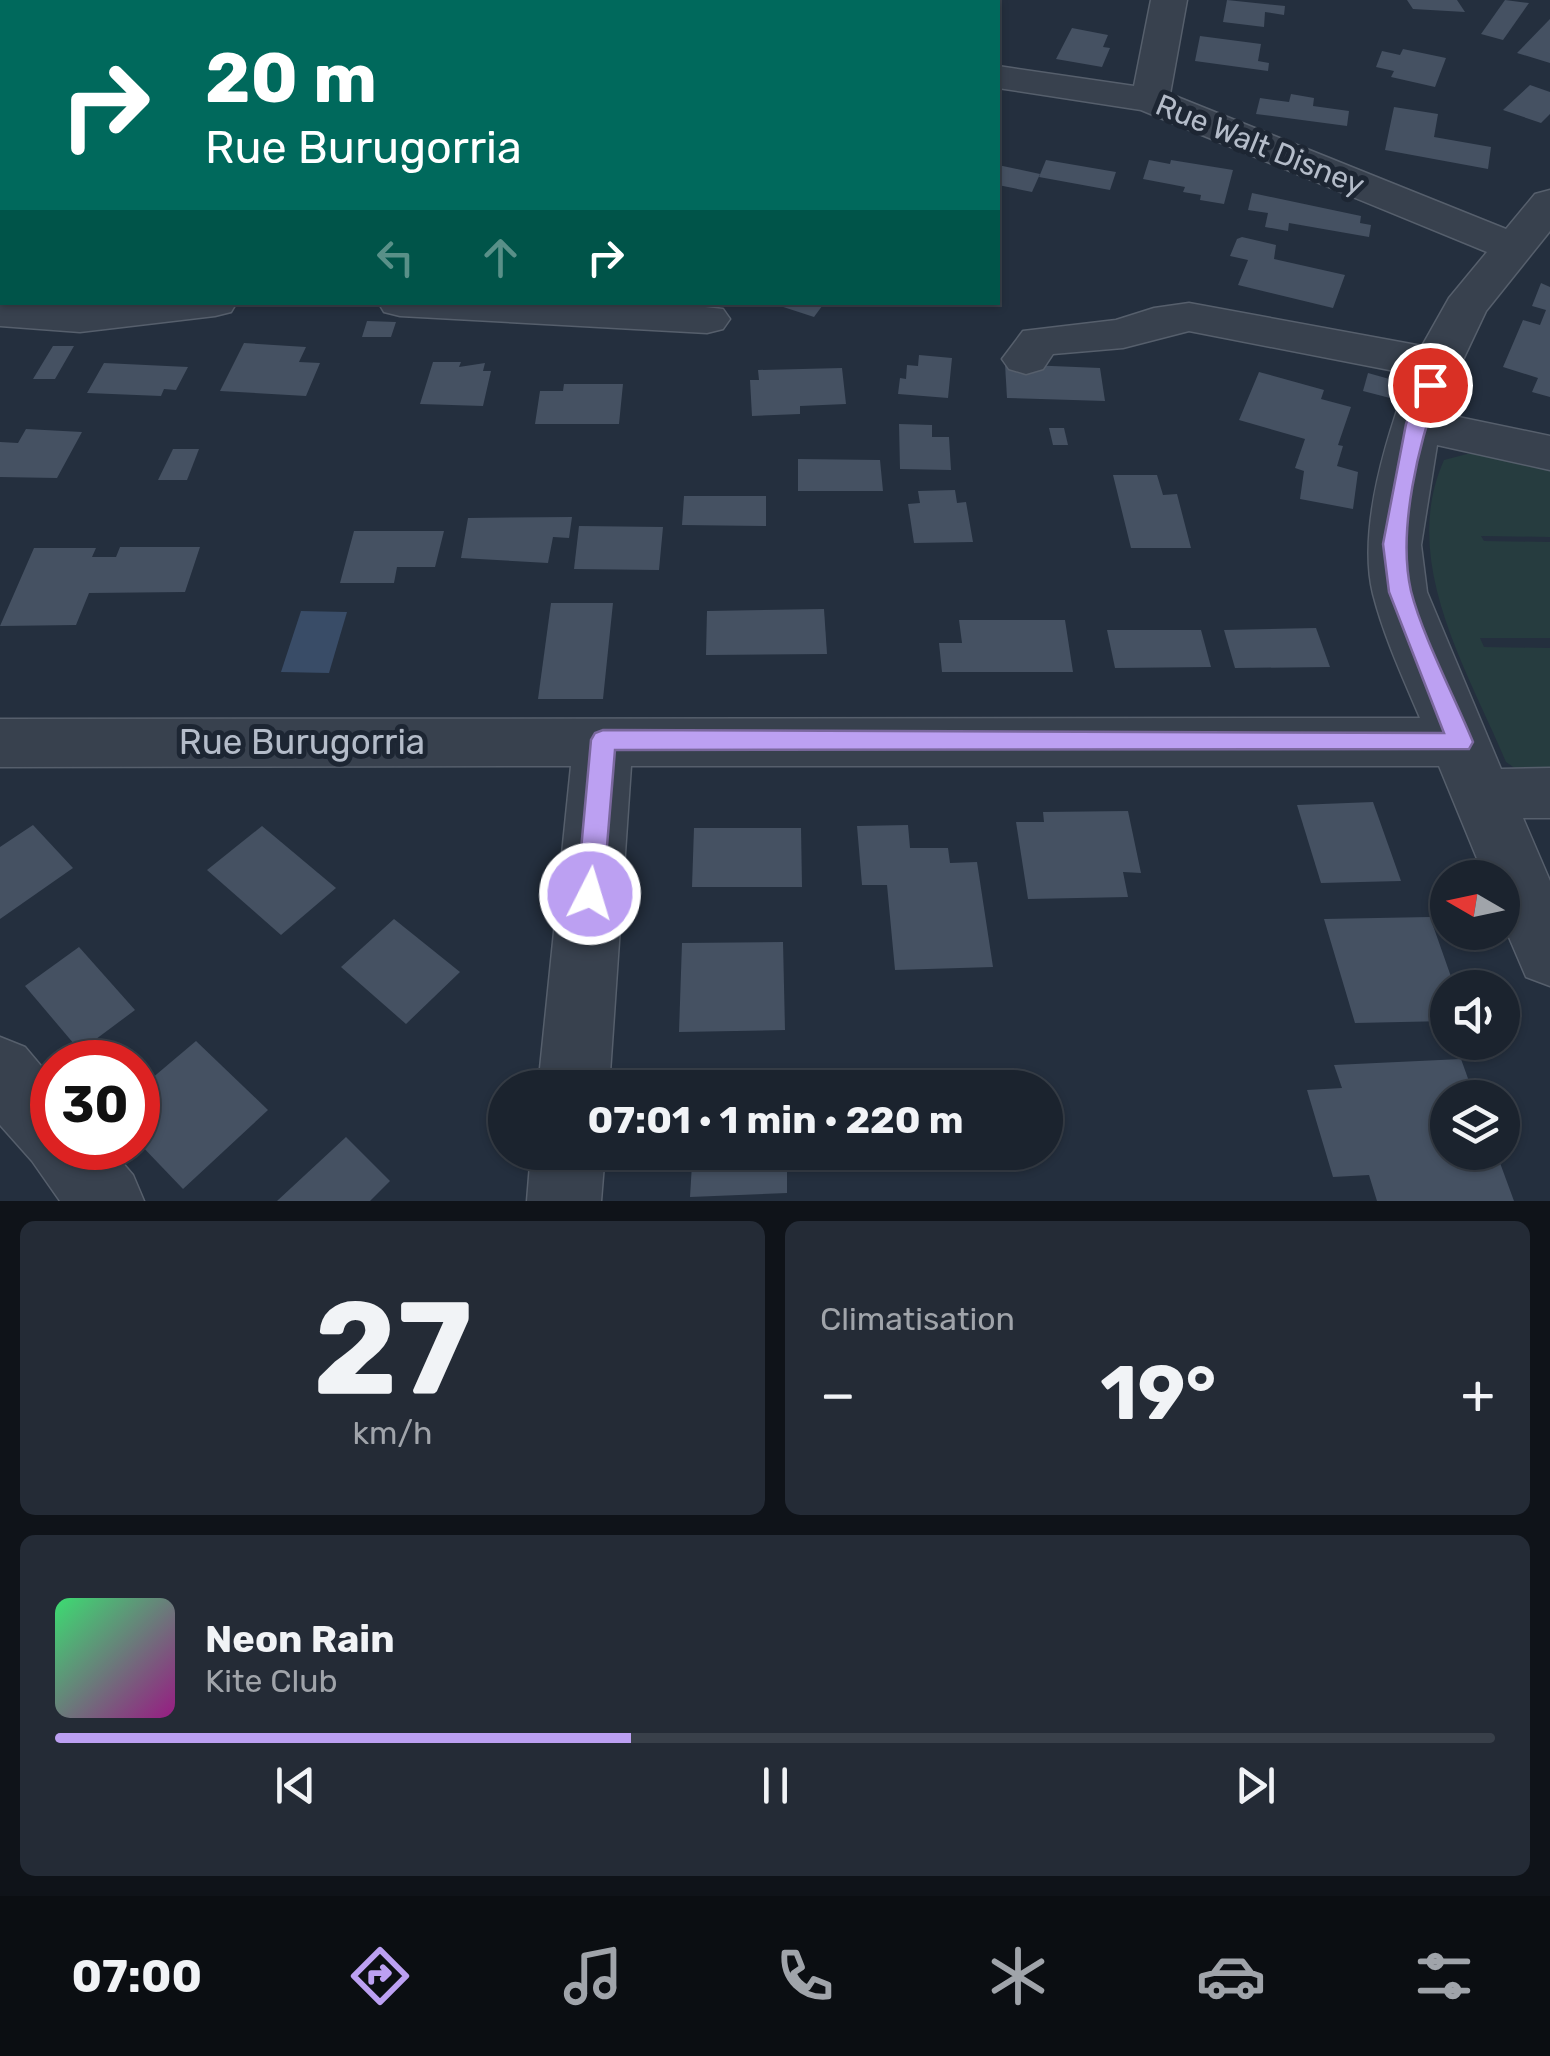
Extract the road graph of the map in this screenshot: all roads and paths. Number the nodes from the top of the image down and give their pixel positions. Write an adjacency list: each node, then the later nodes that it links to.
1 (1169, 0): 3 (street)
2 (1000, 77): 3 (street, Rue Walt Disney)
3 (1150, 100): 5 (street, Rue Walt Disney)
4 (1550, 202): 5 (street)
5 (1513, 247): 11 (street)
6 (190, 305): 8 (street)
7 (454, 305): 9 (street)
8 (0, 312)
9 (706, 319)
10 (1026, 359): 11 (street)
11 (1437, 364): 12 (street)
12 (1416, 424): 13 (street); 16 (street)
13 (1550, 453)
14 (603, 740): 15 (street, Rue Burugorria); 16 (street, Rue Burugorria); 20 (street)
15 (0, 744)
16 (1473, 768): 17 (street, Rue Burugorria); 18 (street)
17 (1550, 793)
18 (1550, 956)
19 (0, 1070): 21 (street)
20 (575, 1070)
21 (30, 1107)
22 (81, 1170): 24 (street)
23 (567, 1170): 25 (street)
24 (107, 1201)
25 (564, 1201)

